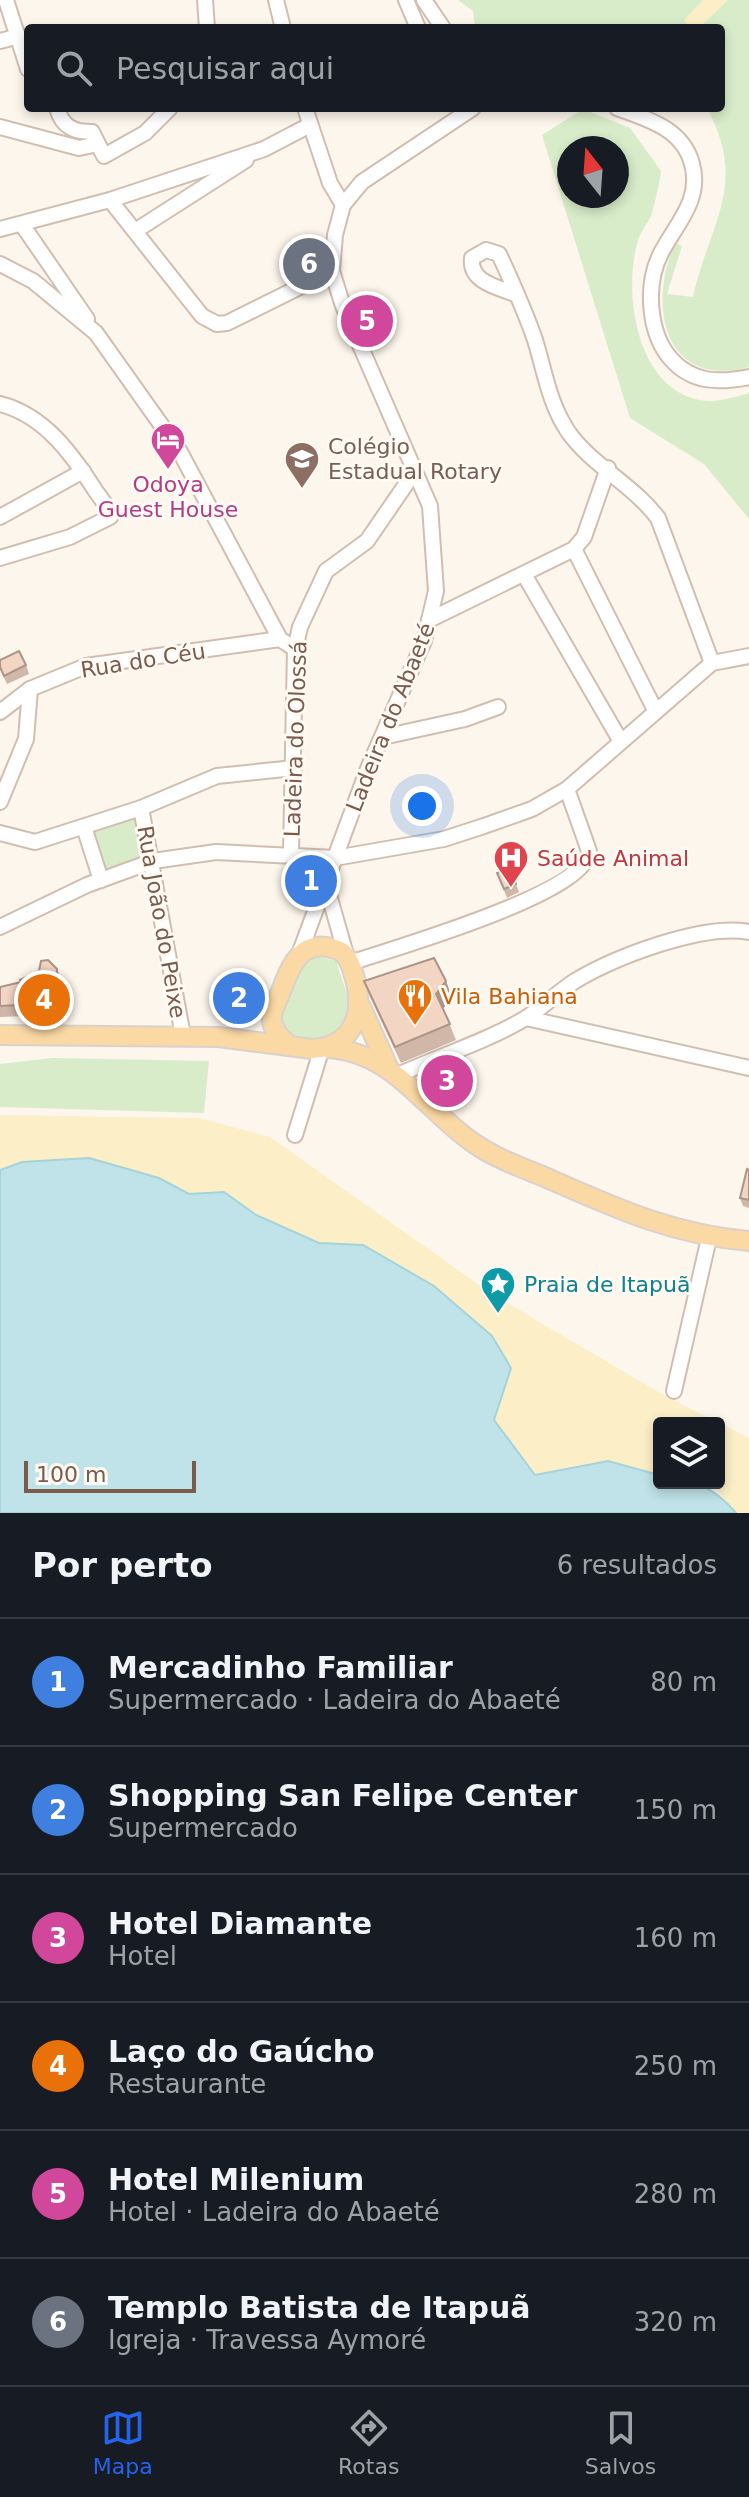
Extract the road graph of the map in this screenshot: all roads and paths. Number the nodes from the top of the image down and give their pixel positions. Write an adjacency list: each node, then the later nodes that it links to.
1 (6, 0): 10 (street)
2 (205, 0): 6 (street)
3 (276, 0): 7 (street)
4 (406, 0): 8 (street)
5 (427, 4): 8 (street); 9 (street)
6 (207, 24)
7 (282, 24)
8 (416, 24)
9 (440, 24)
10 (19, 36): 11 (street); 12 (street)
11 (0, 41)
12 (24, 54)
13 (59, 112): 20 (street)
14 (166, 112): 20 (street)
15 (306, 112): 18 (street)
16 (627, 112): 31 (street)
17 (456, 114): 23 (street)
18 (310, 125): 21 (street); 23 (street)
19 (0, 127): 20 (street)
20 (100, 149)
21 (264, 149): 22 (street); 26 (street)
22 (110, 200): 24 (street); 26 (street)
23 (343, 205): 28 (street)
24 (23, 226): 25 (street); 30 (street)
25 (0, 229)
26 (135, 231): 28 (street)
27 (0, 264): 30 (street)
28 (332, 271): 35 (street, Ladeira do Abaeté)
29 (517, 295): 33 (street)
30 (96, 333): 41 (street)
31 (749, 377)
32 (0, 404): 34 (street)
33 (608, 468): 37 (street); 44 (street)
34 (83, 471): 36 (street); 38 (street)
35 (413, 474): 40 (street, Ladeira do Abaeté); 42 (street, Ladeira do Olossá)
36 (0, 517)
37 (574, 549): 39 (street); 47 (street)
38 (0, 558)
39 (525, 576): 40 (street); 50 (street)
40 (429, 620): 49 (street, Ladeira do Abaeté)
41 (280, 639): 42 (street); 45 (street, Rua do Céu)
42 (295, 649): 51 (street, Ladeira do Olossá)
43 (749, 656): 44 (street)
44 (712, 663): 47 (street)
45 (30, 689): 48 (street, Rua do Céu); 53 (street)
46 (498, 707): 49 (street)
47 (655, 710): 50 (street)
48 (0, 712)
49 (383, 737): 58 (street, Ladeira do Abaeté)
50 (620, 740): 52 (street)
51 (294, 768): 54 (street); 57 (street, Ladeira do Olossá)
52 (567, 789): 58 (street); 65 (street)
53 (0, 802)
54 (141, 808): 55 (street); 59 (street, Rua João do Peixe)
55 (84, 827): 56 (street); 60 (street)
56 (0, 833)
57 (291, 853): 58 (street); 59 (street)
58 (335, 858): 61 (street, Ladeira do Abaeté)
59 (153, 861): 60 (street); 70 (street, Rua João do Peixe)
60 (101, 880): 62 (street)
61 (325, 881): 64 (street, Ladeira do Abaeté); 65 (street)
62 (0, 927)
63 (749, 932): 68 (street)
64 (300, 952): 65 (main road); 67 (main road)
65 (349, 961): 66 (main road)
66 (361, 1007): 73 (main road); 75 (main road)
67 (272, 1015): 71 (main road); 72 (main road)
68 (526, 1018): 74 (street); 75 (street)
69 (0, 1035): 70 (main road)
70 (183, 1036): 71 (main road)
71 (218, 1037): 72 (main road)
72 (289, 1045): 73 (main road)
73 (324, 1048): 75 (main road); 76 (street)
74 (749, 1068)
75 (393, 1071): 77 (main road)
76 (295, 1135)
77 (709, 1238): 78 (main road); 79 (street)
78 (749, 1241)
79 (674, 1391)

